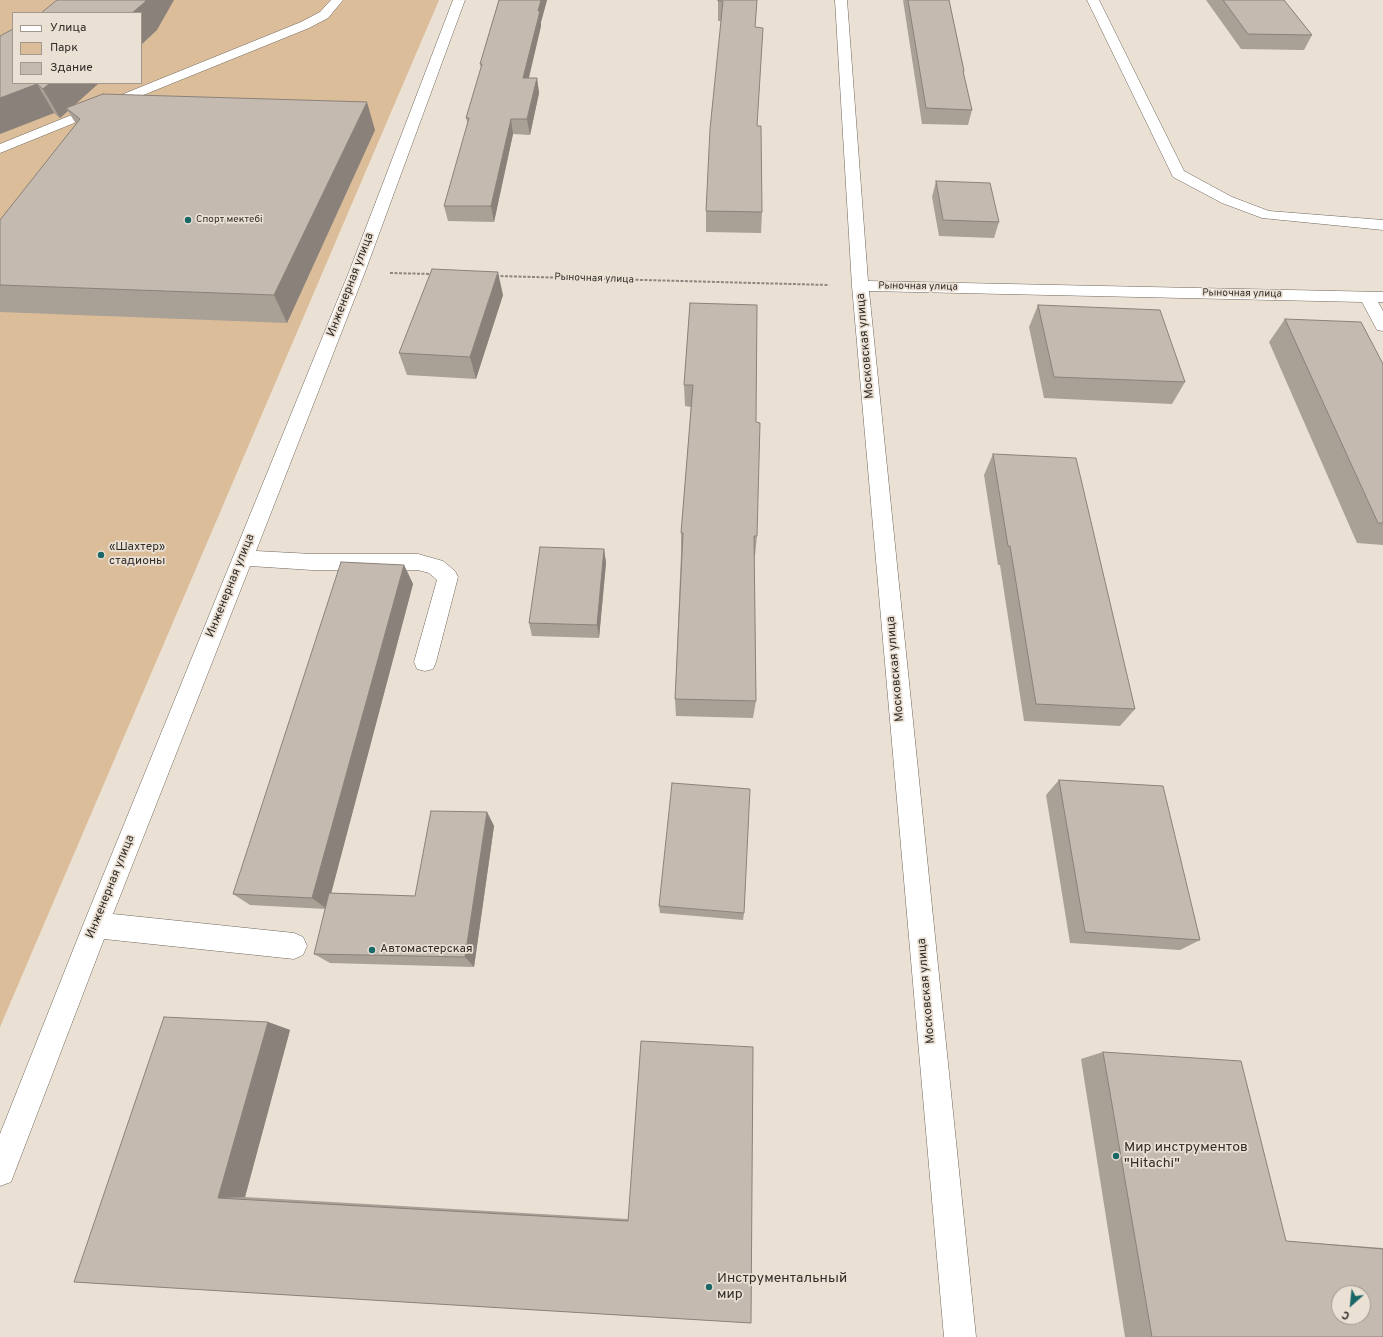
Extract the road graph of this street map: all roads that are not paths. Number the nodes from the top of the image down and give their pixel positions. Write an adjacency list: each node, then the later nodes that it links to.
1 (337, 0): 5 (street)
2 (459, 0): 10 (street, Инженерная улица)
3 (841, 0): 7 (street, Московская улица)
4 (1093, 0): 6 (street)
5 (0, 149)
6 (1383, 225)
7 (860, 286): 8 (street, Рыночная улица); 15 (street, Московская улица)
8 (1375, 296): 9 (street)
9 (1383, 326)
10 (242, 558): 11 (street); 12 (street, Инженерная улица)
11 (425, 662)
12 (96, 925): 13 (street); 14 (street, Инженерная улица)
13 (294, 946)
14 (0, 1170)
15 (960, 1337)

